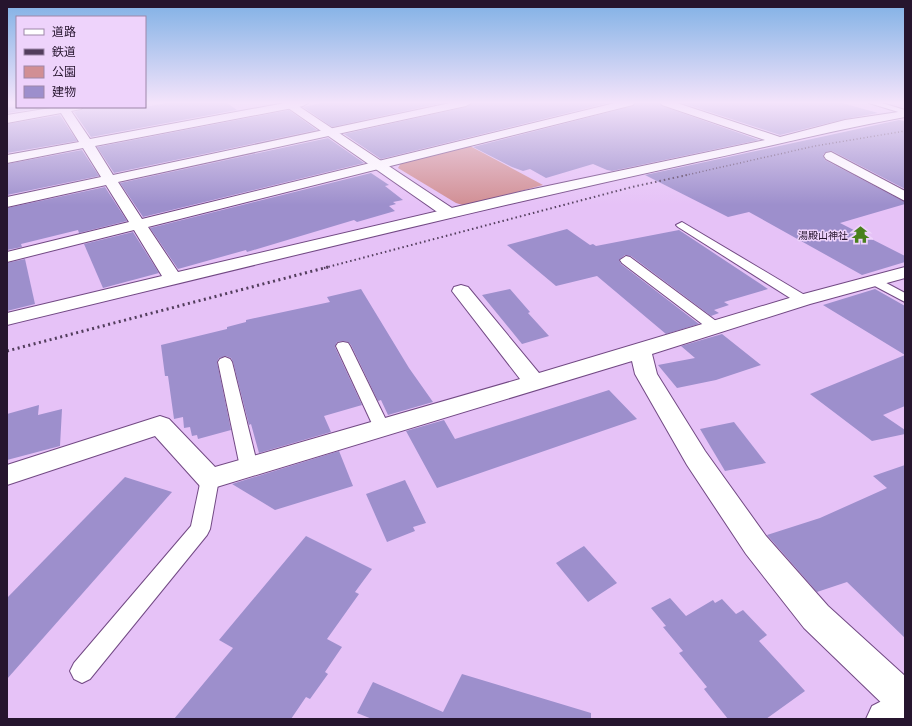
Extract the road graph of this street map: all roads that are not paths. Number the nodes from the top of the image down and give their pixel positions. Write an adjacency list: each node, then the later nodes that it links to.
1 (84, 137): 9 (street)
2 (124, 137): 9 (street)
3 (308, 137): 13 (street)
4 (337, 137): 12 (street)
5 (492, 137): 12 (street)
6 (768, 137): 8 (street)
7 (795, 137): 8 (street)
8 (779, 141): 16 (street)
9 (88, 144): 11 (street); 13 (street)
10 (831, 156): 14 (street)
11 (7, 159)
12 (379, 165): 16 (street); 17 (street)
13 (109, 180): 15 (street); 17 (street)
14 (905, 197)
15 (7, 202)
16 (449, 213): 22 (street)
17 (139, 224): 19 (street); 22 (street)
18 (682, 225): 26 (lane)
19 (7, 257)
20 (626, 260): 28 (lane)
21 (905, 272): 23 (street)
22 (173, 279): 27 (street)
23 (875, 281): 25 (lane); 26 (street)
24 (461, 291): 32 (street)
25 (905, 298)
26 (803, 300): 28 (street)
27 (7, 319)
28 (714, 327): 30 (street)
29 (342, 346): 33 (lane)
30 (640, 351): 32 (street); 38 (street)
31 (225, 362): 34 (lane)
32 (534, 382): 33 (street)
33 (382, 428): 34 (street)
34 (249, 467): 36 (street)
35 (7, 475): 36 (street)
36 (210, 479): 37 (lane)
37 (82, 671)
38 (905, 700)
39 (905, 707): 40 (street)
40 (885, 719)

